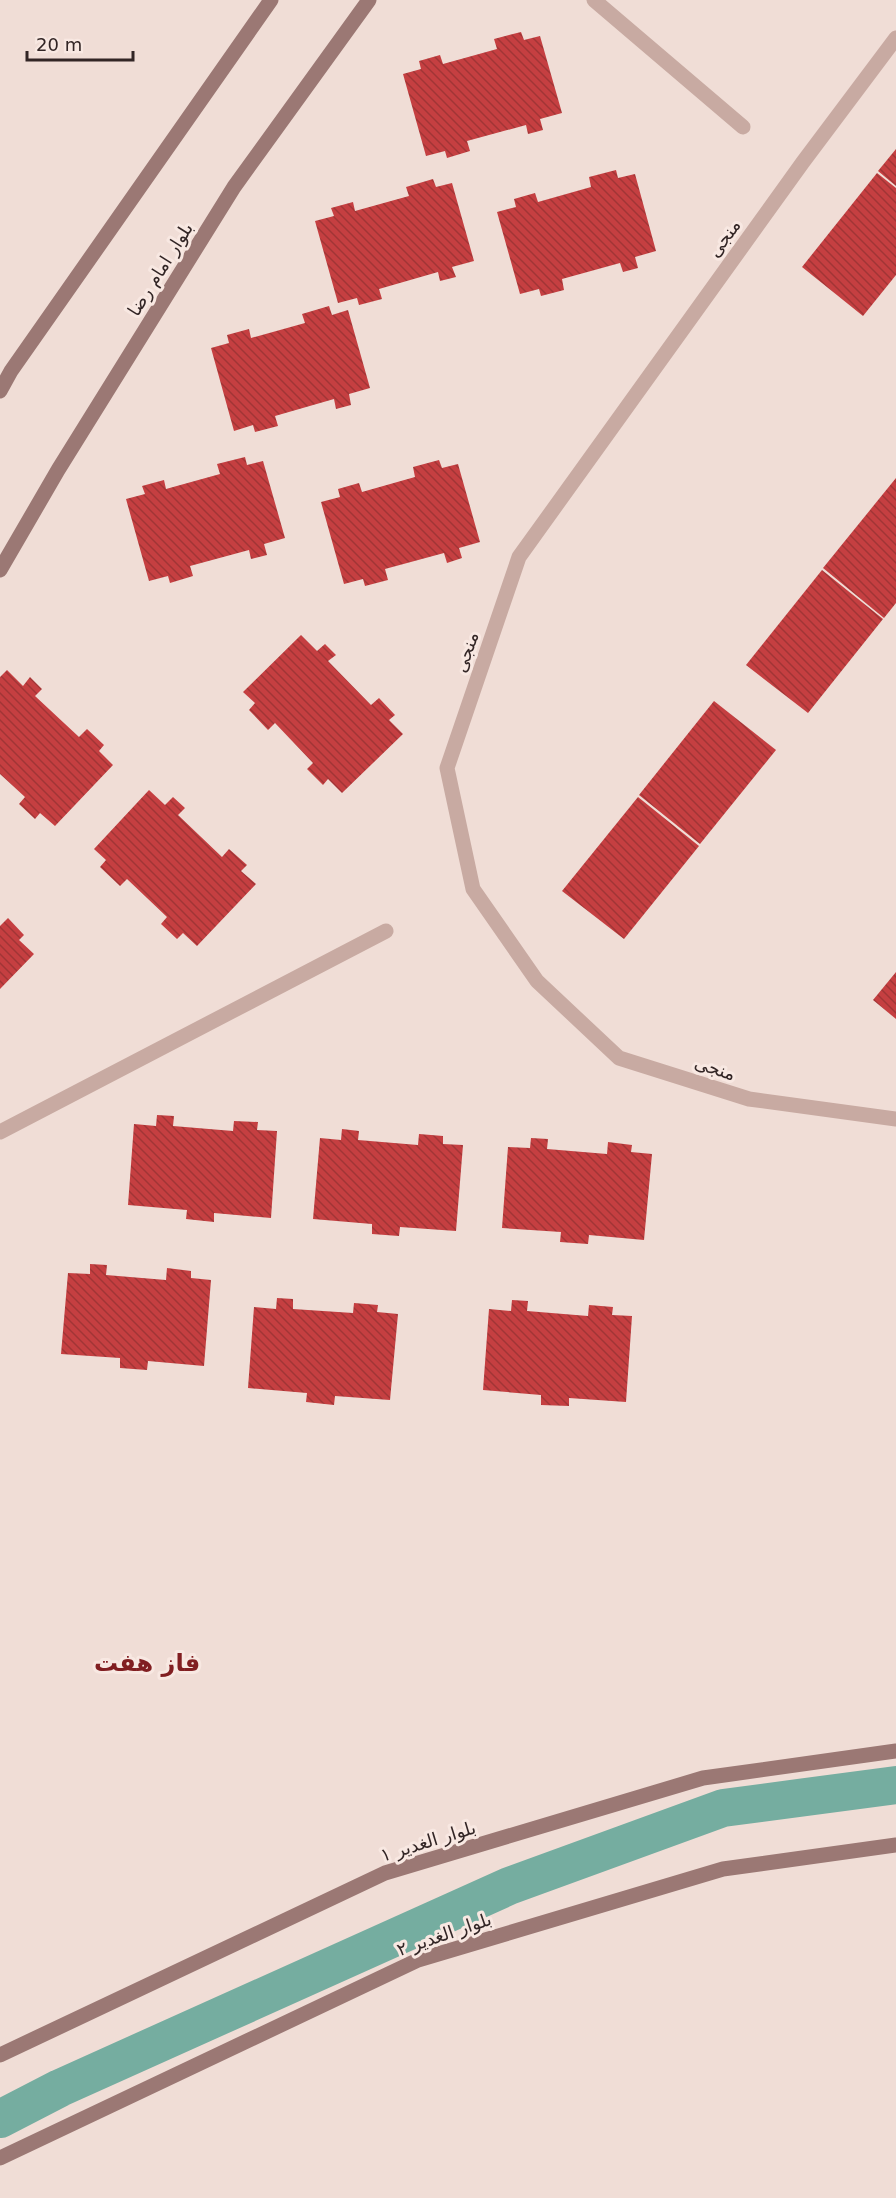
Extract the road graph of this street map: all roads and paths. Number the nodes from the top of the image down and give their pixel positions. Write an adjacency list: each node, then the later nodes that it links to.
1 (271, 0): 7 (street)
2 (369, 0): 8 (street, بلوار امام رضا)
3 (594, 0): 4 (street)
4 (611, 5): 6 (street)
5 (896, 38): 10 (street, منجی)
6 (743, 127)
7 (0, 391)
8 (0, 570)
9 (386, 931): 11 (street)
10 (896, 1119)
11 (0, 1132)
12 (896, 1751): 14 (street, بلوار الغدیر ۱)
13 (896, 1845): 15 (street, بلوار الغدیر ۲)
14 (0, 2055)
15 (0, 2158)

